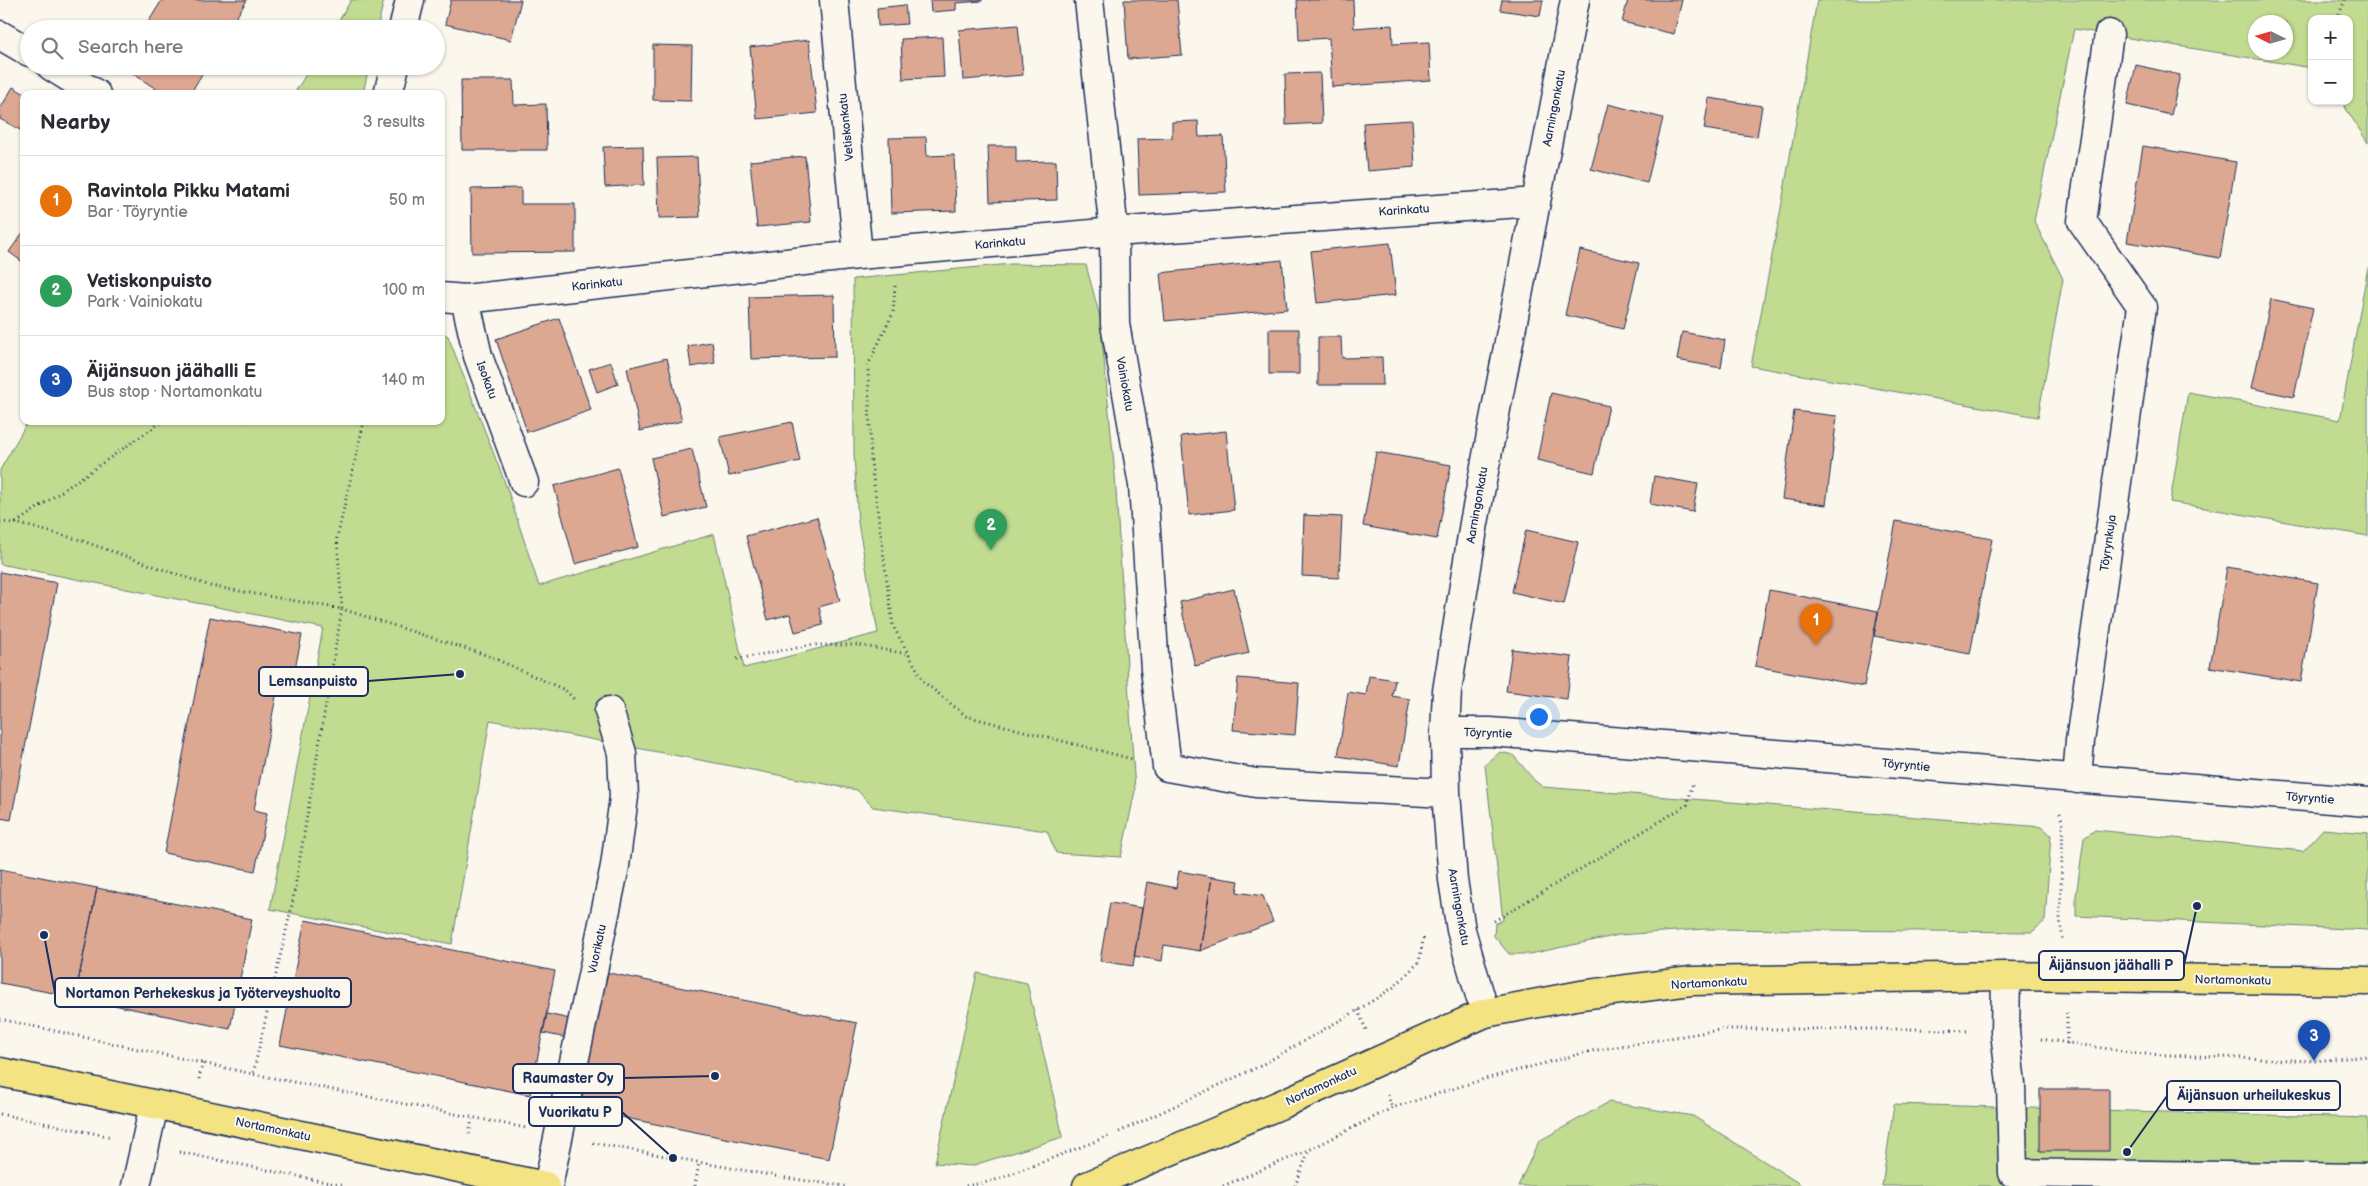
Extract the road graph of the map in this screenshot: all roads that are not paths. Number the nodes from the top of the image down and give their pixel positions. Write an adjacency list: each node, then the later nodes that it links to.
1 (410, 0): 5 (street)
2 (834, 0): 15 (street, Vetiskonkatu)
3 (1089, 0): 14 (street, Vainiokatu)
4 (1575, 0): 13 (street, Aarningonkatu)
5 (405, 20)
6 (2110, 34): 20 (street, Töyrynkuja)
7 (0, 35): 8 (street)
8 (20, 47)
9 (65, 75): 11 (street)
10 (392, 75): 12 (street)
11 (90, 90)
12 (389, 90)
13 (1536, 202): 14 (street, Karinkatu); 19 (street, Aarningonkatu)
14 (1114, 232): 15 (street, Karinkatu); 21 (street, Vainiokatu)
15 (858, 255): 16 (street, Karinkatu)
16 (453, 298): 17 (street, Isokatu)
17 (524, 482)
18 (608, 712): 30 (street, Vuorikatu)
19 (1445, 732): 20 (street, Töyryntie); 21 (street, Aarningonkatu)
20 (2066, 778): 22 (street, Töyryntie)
21 (1446, 793): 25 (street, Aarningonkatu)
22 (2368, 802)
23 (2006, 976): 24 (main road, Nortamonkatu); 25 (main road, Nortamonkatu); 28 (street)
24 (2368, 981)
25 (1485, 1013): 31 (main road, Nortamonkatu)
26 (0, 1072): 27 (main road, Nortamonkatu)
27 (154, 1105): 29 (street); 30 (main road, Nortamonkatu)
28 (2368, 1178)
29 (136, 1186)
30 (547, 1186)
31 (1087, 1186)

